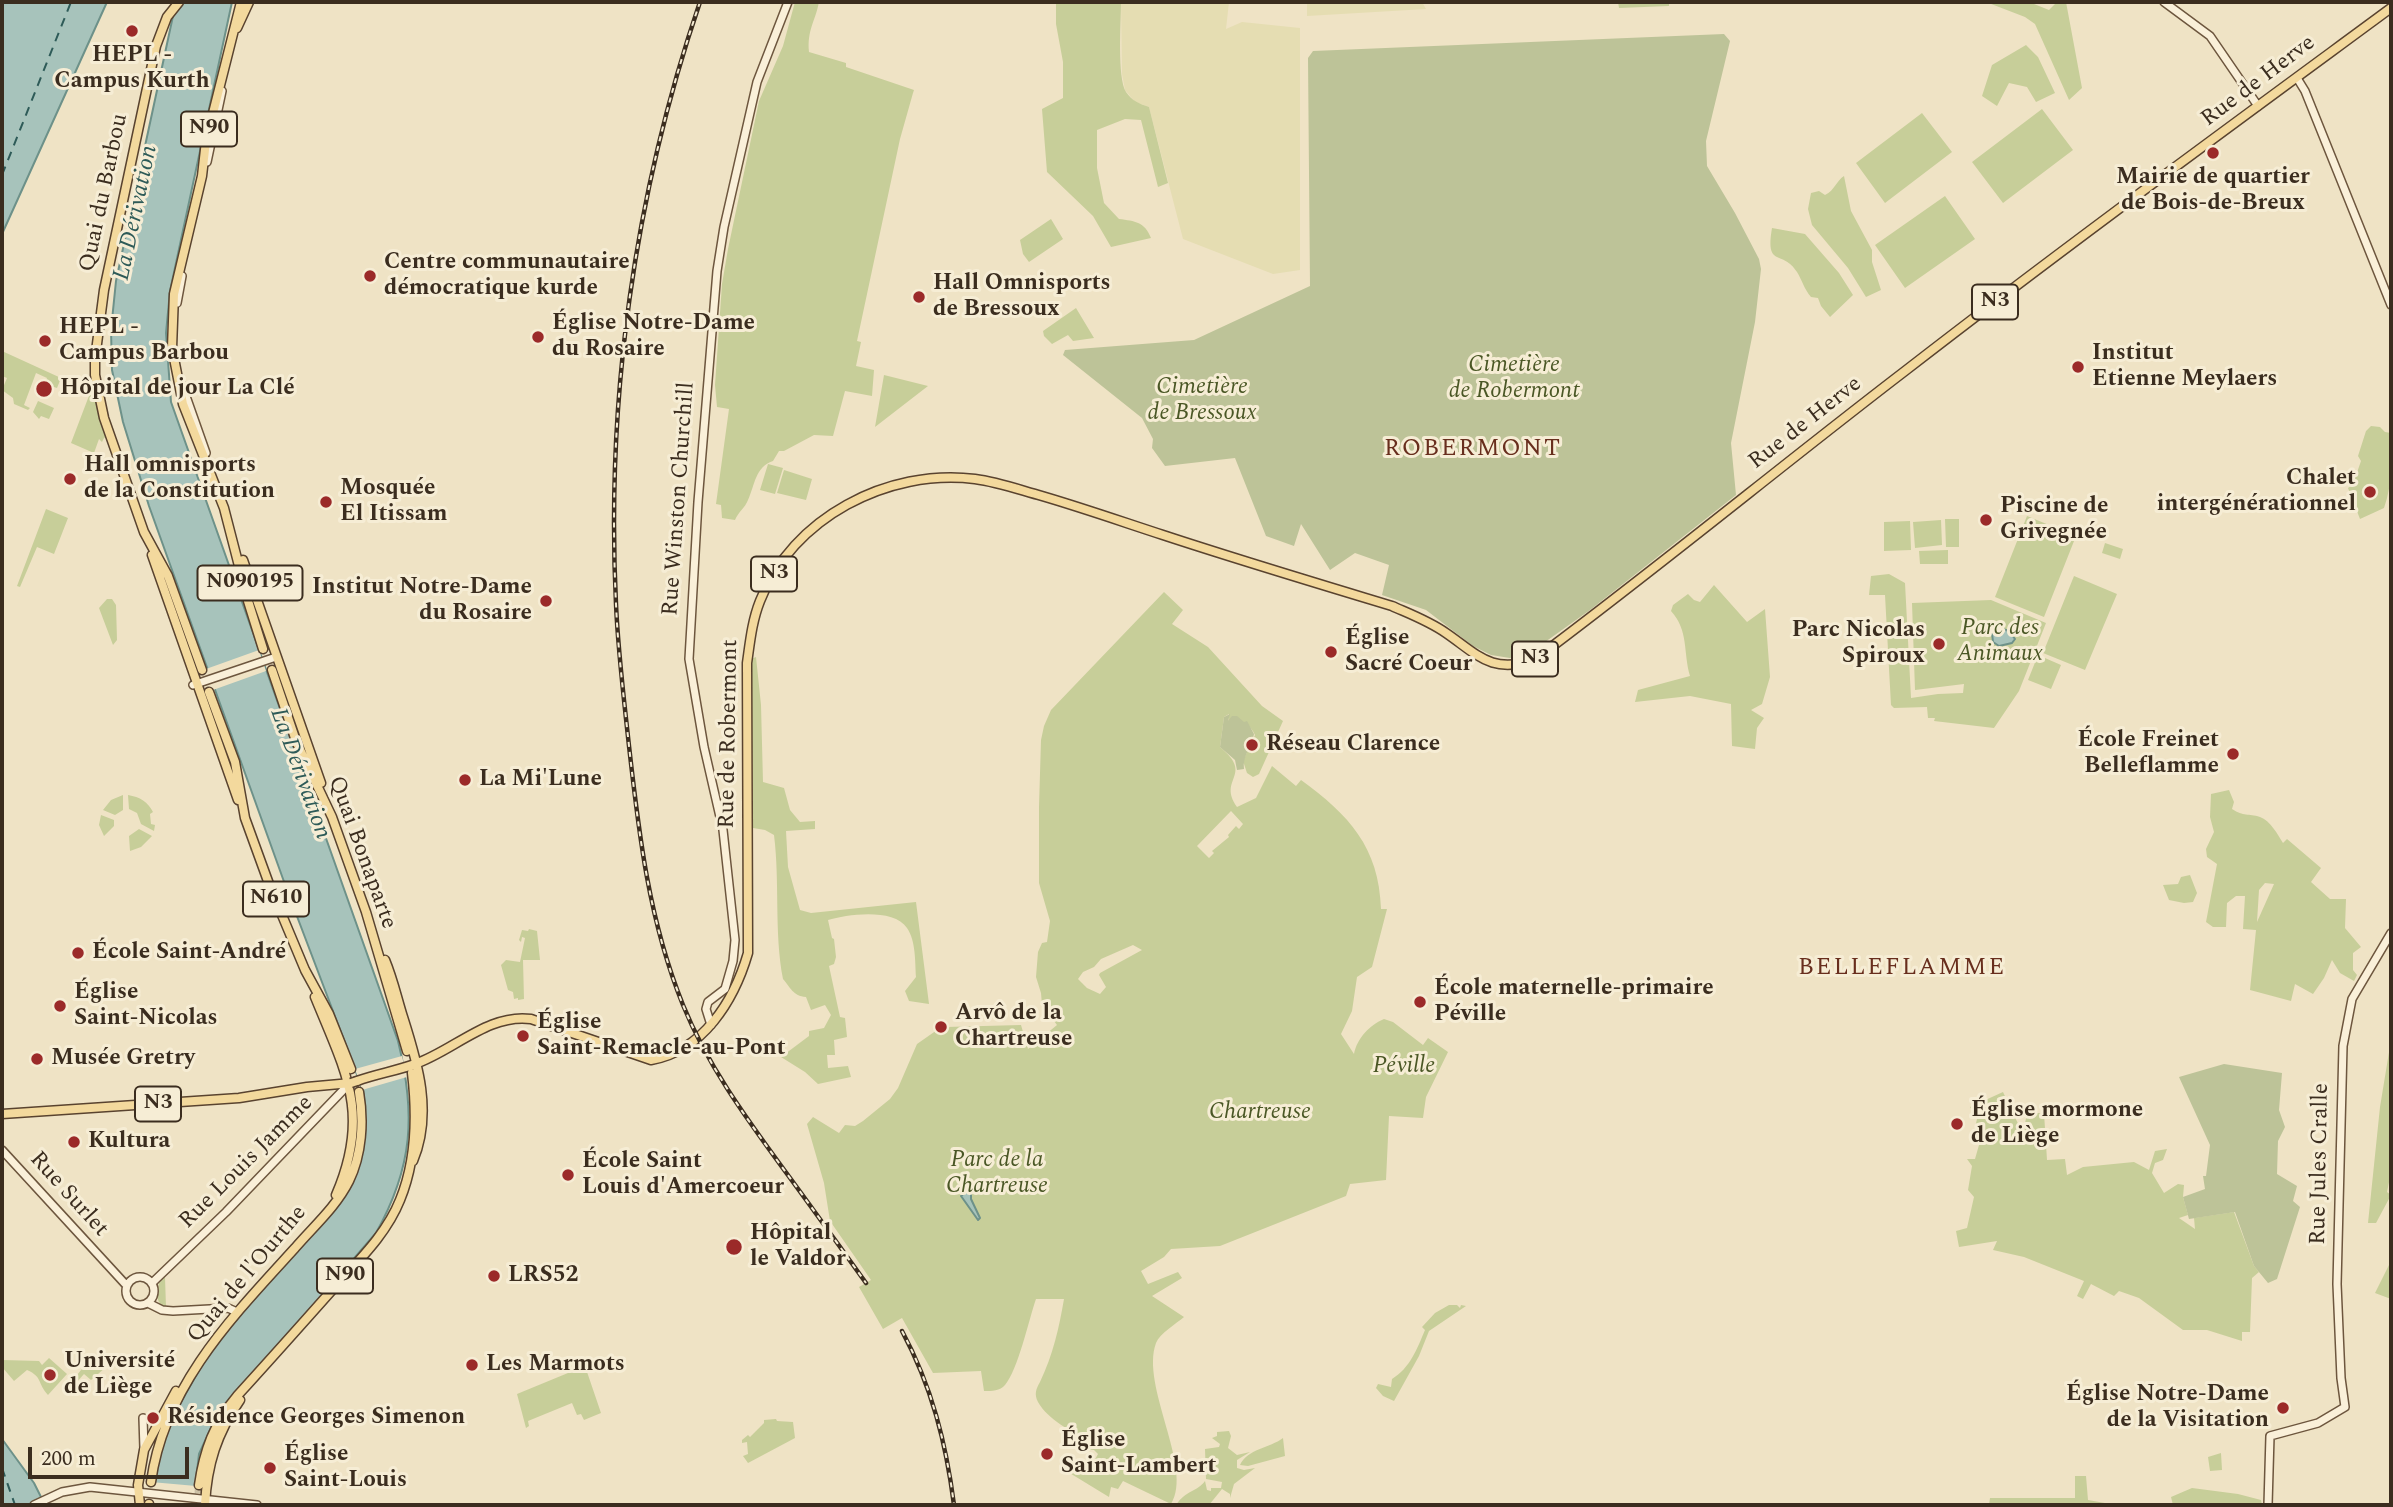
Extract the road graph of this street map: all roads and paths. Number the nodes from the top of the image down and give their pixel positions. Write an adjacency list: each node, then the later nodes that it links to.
1 (179, 2): 12 (main road, Quai du Barbou / N610)
2 (241, 2): 7 (main road, N90)
3 (249, 2): 7 (main road, N90)
4 (788, 2): 25 (street, Rue Winston Churchill)
5 (2164, 2): 9 (street)
6 (2391, 8): 8 (main road, Rue de Herve / N3)
7 (229, 52): 11 (main road, N90)
8 (2297, 78): 9 (main road, Rue de Herve / N3); 10 (street)
9 (2258, 107): 13 (main road, Rue de Herve / N3)
10 (2391, 305)
11 (224, 508): 14 (main road, N90); 15 (main road, N090195)
12 (145, 532): 16 (main road, N610); 18 (main road, N610)
13 (1202, 546): 25 (main road, Rue de Robermont / N3)
14 (264, 649)
15 (276, 657): 18 (street); 20 (main road)
16 (202, 670)
17 (272, 670): 20 (main road, Quai Bonaparte)
18 (195, 684): 21 (main road, N610)
19 (209, 692): 21 (main road, N610)
20 (332, 817): 22 (main road, Quai Bonaparte)
21 (245, 818): 24 (main road, N610)
22 (366, 912): 26 (main road, Quai Bonaparte); 27 (main road)
23 (2391, 933): 51 (street, Rue Jules Cralle)
24 (309, 979): 28 (main road, N610); 30 (main road, N610)
25 (712, 1025): 27 (main road, N3)
26 (407, 1051)
27 (417, 1064): 29 (main road, N3); 34 (main road)
28 (351, 1069)
29 (409, 1070): 30 (main road, N3); 34 (main road, N90)
30 (354, 1082): 32 (main road, N3); 35 (main road, N610); 36 (street, Rue Louis Jamme)
31 (359, 1092): 35 (main road, Quai de l'Ourthe / N610)
32 (2, 1114)
33 (2, 1150): 37 (street, Rue Surlet)
34 (407, 1176): 41 (main road, N90)
35 (318, 1221): 39 (main road, Quai de l'Ourthe / N610)
36 (152, 1283): 37 (street); 38 (street)
37 (127, 1286): 38 (street)
38 (148, 1303): 39 (street)
39 (237, 1312): 40 (main road, Quai de l'Ourthe / N610)
40 (226, 1325): 43 (main road, N610); 44 (main road, Quai de l'Ourthe / N610)
41 (267, 1364): 45 (main road, N90); 47 (main road, N90)
42 (143, 1418): 43 (street)
43 (144, 1450): 46 (main road, N610)
44 (151, 1482)
45 (199, 1485)
46 (139, 1492): 47 (street); 48 (street); 49 (main road, N610)
47 (206, 1502): 50 (street)
48 (34, 1505)
49 (146, 1505)
50 (257, 1505)
51 (2268, 1505)

